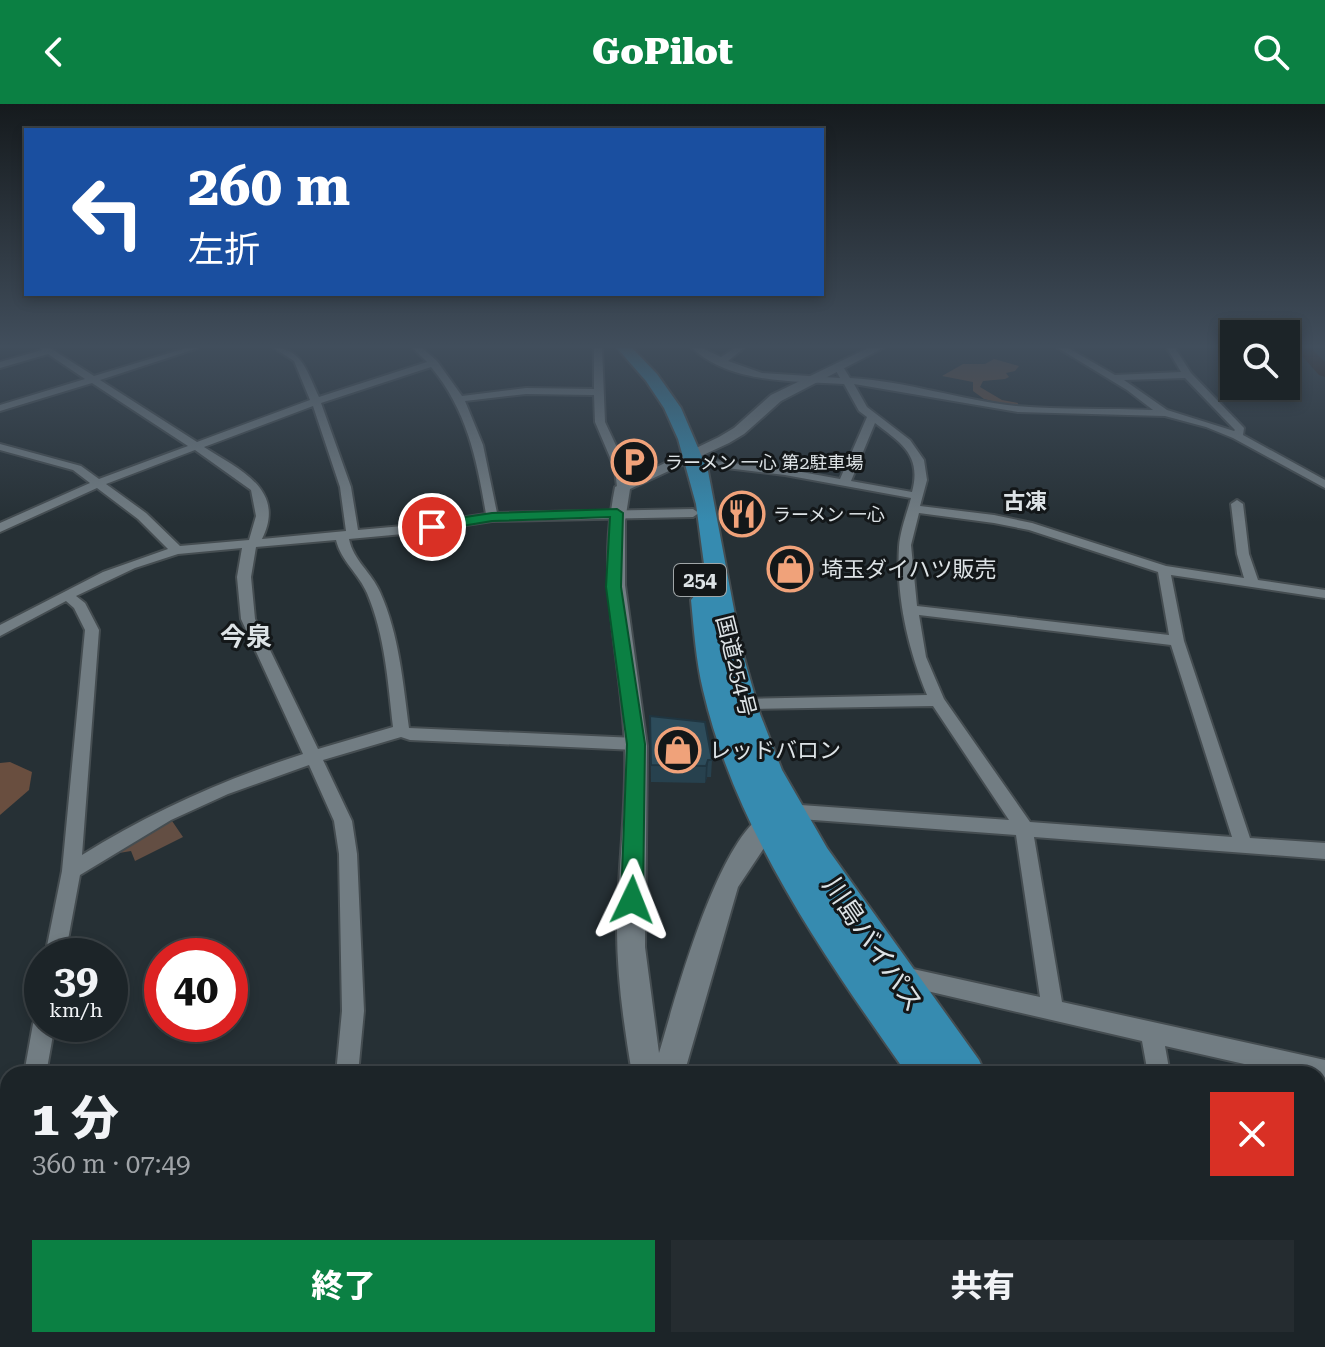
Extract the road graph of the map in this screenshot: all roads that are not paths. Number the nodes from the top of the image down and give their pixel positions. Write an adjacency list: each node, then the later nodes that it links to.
1 (135, 406): 17 (street)
2 (303, 406): 17 (street)
3 (318, 406): 32 (street)
4 (464, 406): 30 (street)
5 (601, 406): 23 (street)
6 (658, 406): 20 (highway, 国道254号 / 254)
7 (669, 406): 20 (highway, 国道254号 / 254)
8 (766, 406): 20 (street)
9 (861, 406): 14 (street)
10 (997, 406): 13 (street)
11 (1155, 406): 13 (street)
12 (1217, 406): 15 (street)
13 (1165, 413): 15 (street)
14 (872, 418): 22 (street); 26 (street)
15 (1237, 436): 24 (street)
16 (0, 447): 18 (street)
17 (196, 447): 21 (street); 33 (street)
18 (18, 452): 19 (street); 21 (street)
19 (0, 458)
20 (691, 459): 22 (street); 23 (street); 29 (highway, 国道254号 / 254); 43 (highway, 国道254号 / 254)
21 (99, 483): 31 (street); 34 (street)
22 (844, 483): 26 (street)
23 (623, 487): 28 (street)
24 (1325, 488): 25 (street)
25 (1325, 499)
26 (915, 503): 35 (street); 39 (street)
27 (1237, 504): 36 (street)
28 (617, 513): 29 (street); 30 (street); 45 (street)
29 (693, 513): 47 (highway, 国道254号 / 254)
30 (492, 517): 32 (street)
31 (0, 528)
32 (347, 536): 33 (street); 44 (street)
33 (255, 543): 34 (street); 46 (street)
34 (177, 550): 38 (street)
35 (1164, 570): 36 (street); 41 (street)
36 (1252, 583): 37 (street)
37 (1325, 594)
38 (67, 595): 40 (street); 51 (street)
39 (911, 610): 41 (street); 42 (street)
40 (0, 631)
41 (1177, 641): 49 (street)
42 (937, 700): 43 (street); 48 (street)
43 (743, 704): 47 (highway, 国道254号 / 254)
44 (401, 731): 45 (street); 46 (street)
45 (636, 744): 59 (street)
46 (311, 756): 51 (street); 58 (street)
47 (777, 818): 48 (street); 53 (highway, 川島バイパス / 254); 60 (street); 61 (highway, 川島バイパス / 254)
48 (1024, 828): 49 (street); 54 (street)
49 (1243, 843): 50 (street)
50 (1325, 851)
51 (71, 871): 52 (street)
52 (58, 938)
53 (894, 975): 54 (street); 62 (highway, 川島バイパス / 254)
54 (1053, 1010): 55 (street)
55 (1152, 1034): 63 (street); 64 (street)
56 (41, 1042): 57 (street)
57 (36, 1066)
58 (348, 1066)
59 (647, 1066)
60 (670, 1066)
61 (925, 1066)
62 (959, 1066)
63 (1158, 1066)
64 (1302, 1066)

